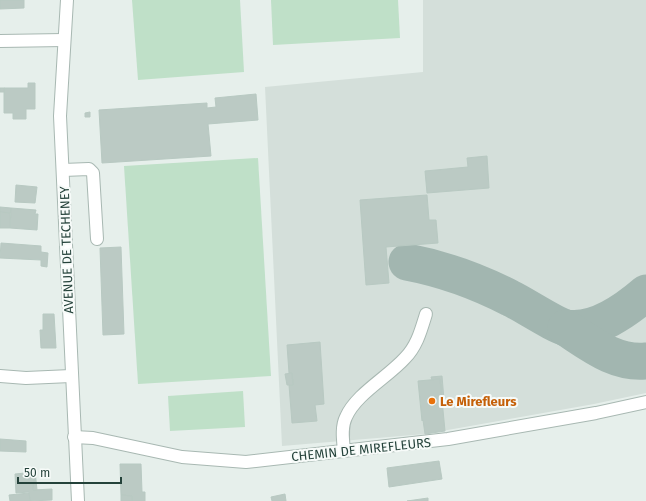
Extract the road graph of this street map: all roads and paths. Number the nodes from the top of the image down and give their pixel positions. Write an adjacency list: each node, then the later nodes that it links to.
1 (67, 0): 2 (street, AVENUE DE TECHENEY)
2 (64, 40): 3 (street); 4 (street, AVENUE DE TECHENEY)
3 (0, 41)
4 (63, 170): 5 (street); 8 (street, AVENUE DE TECHENEY)
5 (97, 239)
6 (426, 314): 11 (street)
7 (0, 376): 8 (street)
8 (71, 376): 10 (street, AVENUE DE TECHENEY)
9 (646, 402): 11 (street, CHEMIN DE MIREFLEURS)
10 (74, 437): 11 (street, CHEMIN DE MIREFLEURS); 12 (street, AVENUE DE TECHENEY)
11 (344, 451)
12 (78, 501)

